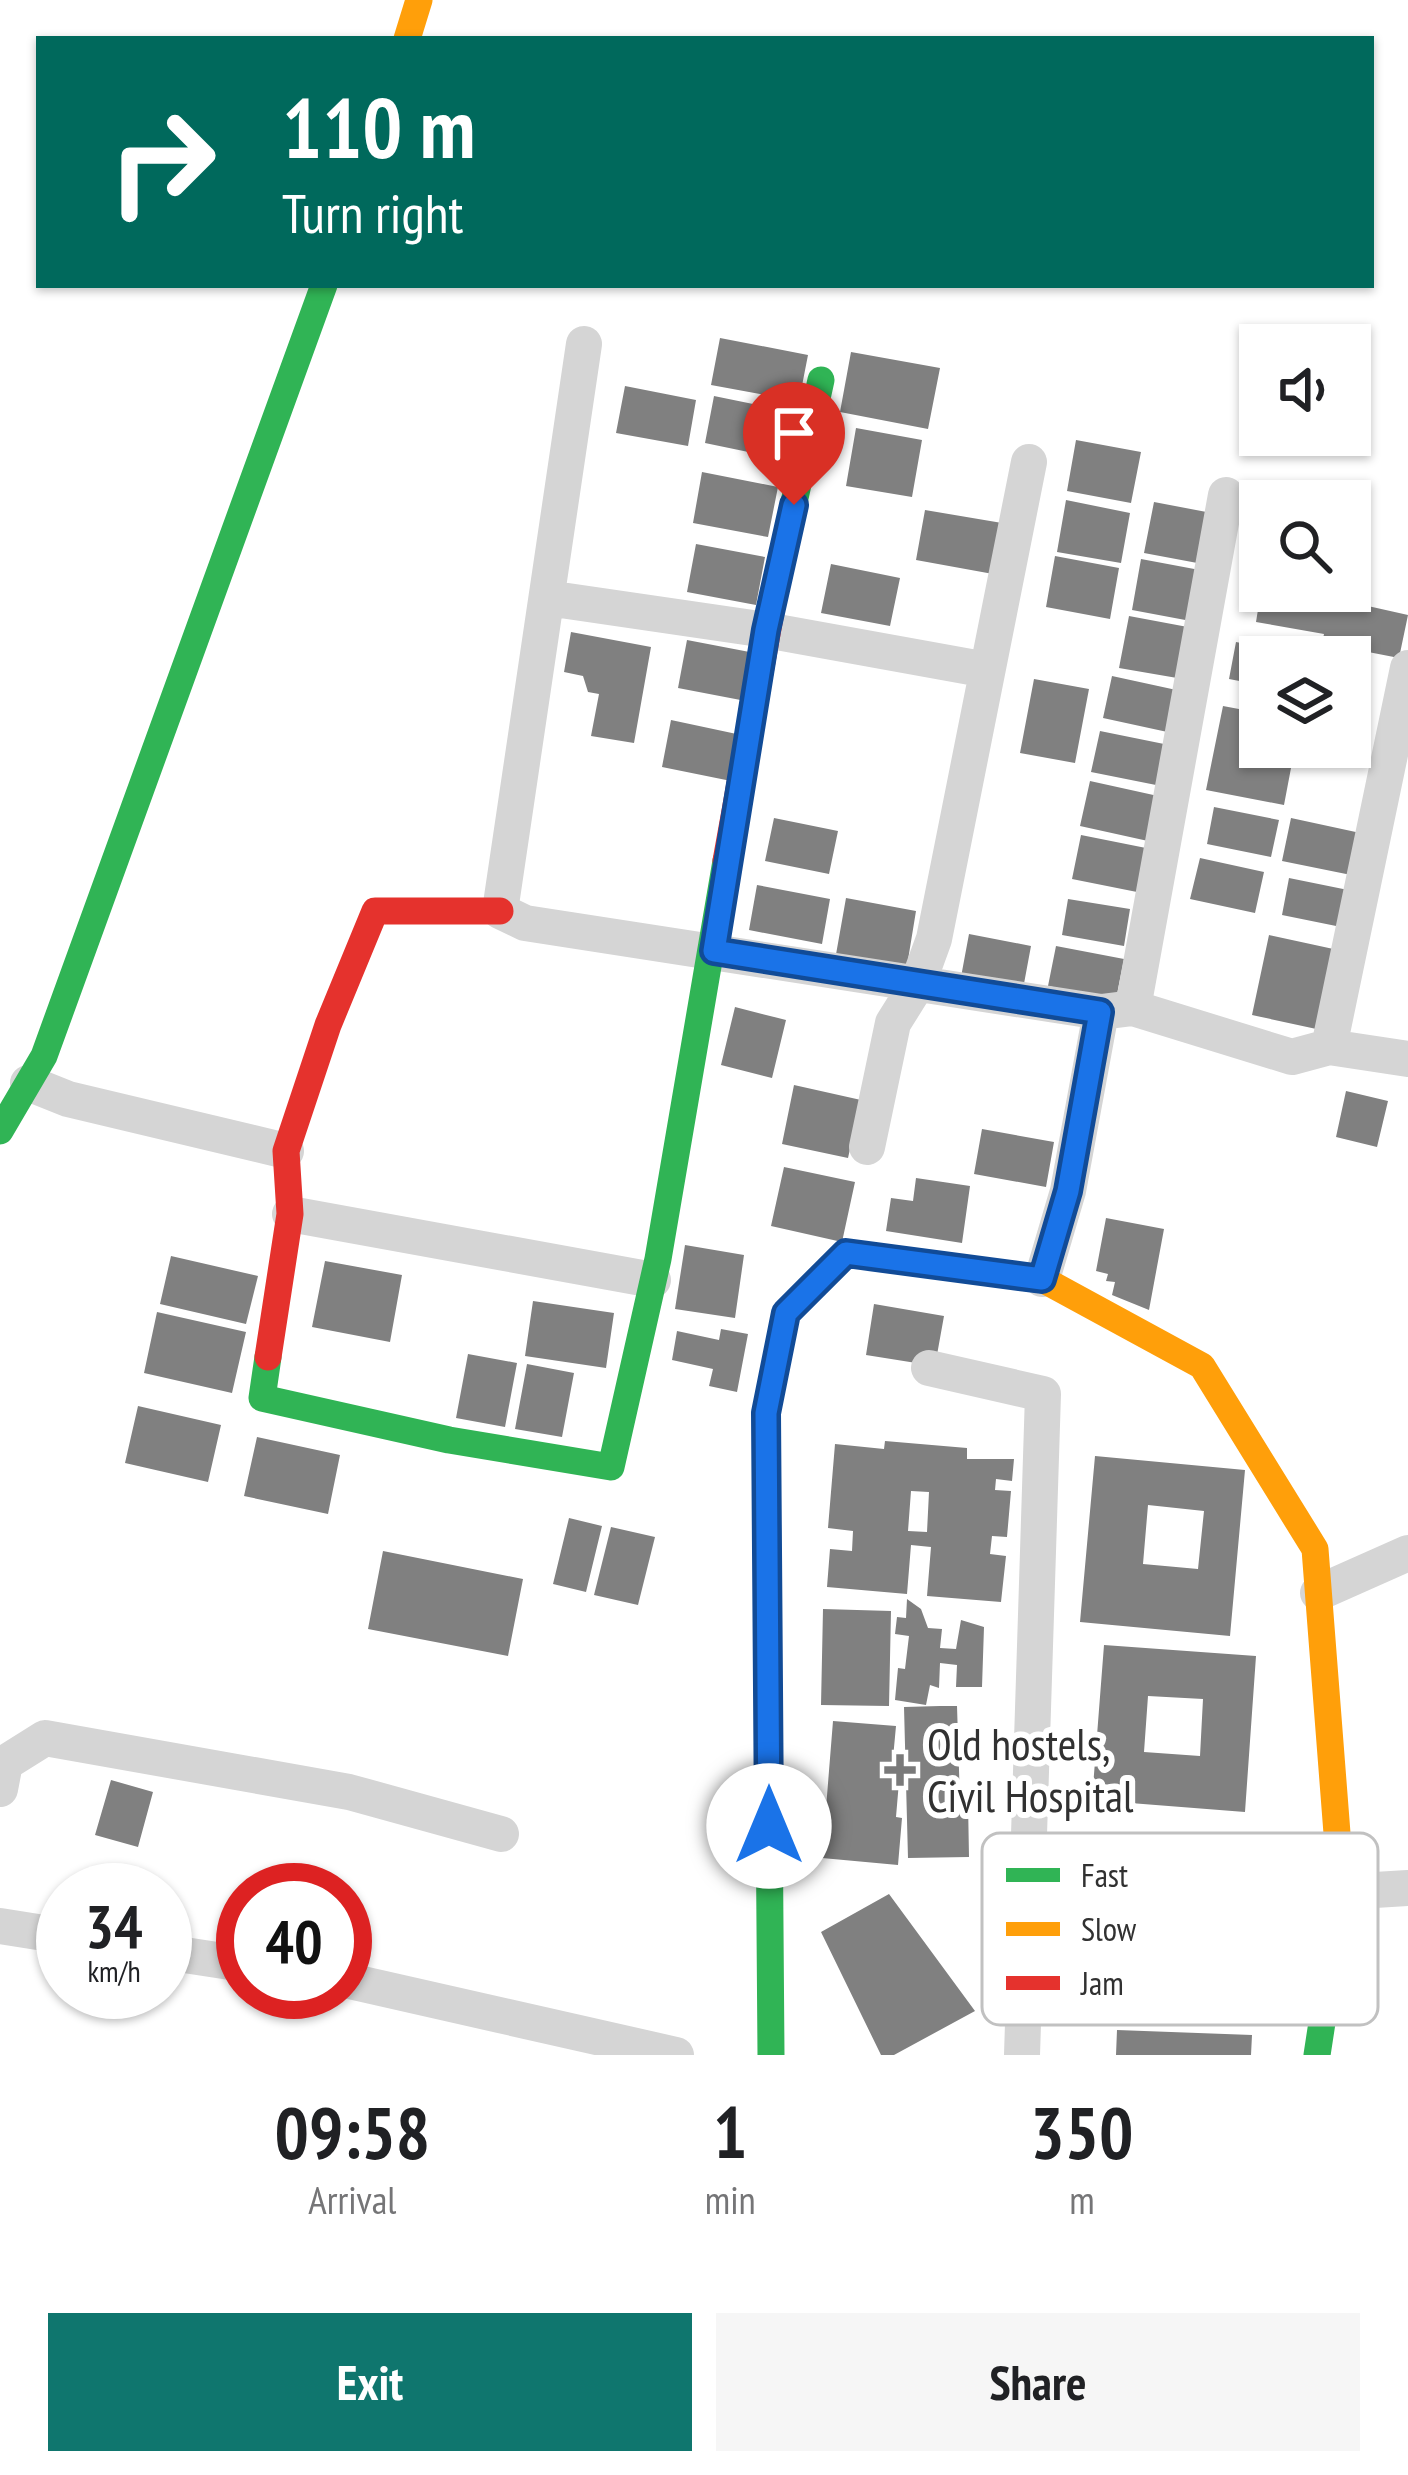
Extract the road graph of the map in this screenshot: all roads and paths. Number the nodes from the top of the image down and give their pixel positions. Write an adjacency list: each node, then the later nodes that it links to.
1 (419, 0): 2 (street)
2 (408, 36)
3 (323, 288): 18 (street)
4 (584, 344): 8 (street)
5 (821, 380): 9 (street)
6 (1029, 462): 11 (street)
7 (1226, 495): 15 (street)
8 (547, 598): 9 (street); 12 (street)
9 (766, 630): 11 (street); 13 (street)
10 (1408, 668): 16 (street)
11 (988, 670): 14 (street)
12 (500, 910): 13 (street); 21 (street)
13 (714, 951): 14 (street); 24 (street)
14 (918, 982): 15 (street); 20 (street)
15 (1117, 1010): 16 (street); 23 (street)
16 (1329, 1047): 17 (street)
17 (1408, 1060)
18 (28, 1083): 19 (street); 21 (street)
19 (0, 1131)
20 (868, 1147)
21 (286, 1151): 22 (street)
22 (290, 1214): 24 (street); 24 (street)
23 (1042, 1279): 27 (street); 41 (street)
24 (652, 1280)
25 (929, 1368): 29 (street)
26 (1408, 1553): 27 (street)
27 (1318, 1592): 30 (street)
28 (0, 1789): 31 (street)
29 (1029, 1833)
30 (1337, 1833)
31 (501, 1834)
32 (1408, 1888): 33 (street)
33 (1378, 1890)
34 (0, 1926): 35 (street)
35 (36, 1932)
36 (372, 1988): 39 (street)
37 (1023, 2025): 42 (street)
38 (1321, 2025): 43 (street)
39 (551, 2042): 40 (street)
40 (676, 2055)
41 (771, 2055)
42 (1022, 2055)
43 (1316, 2055)

